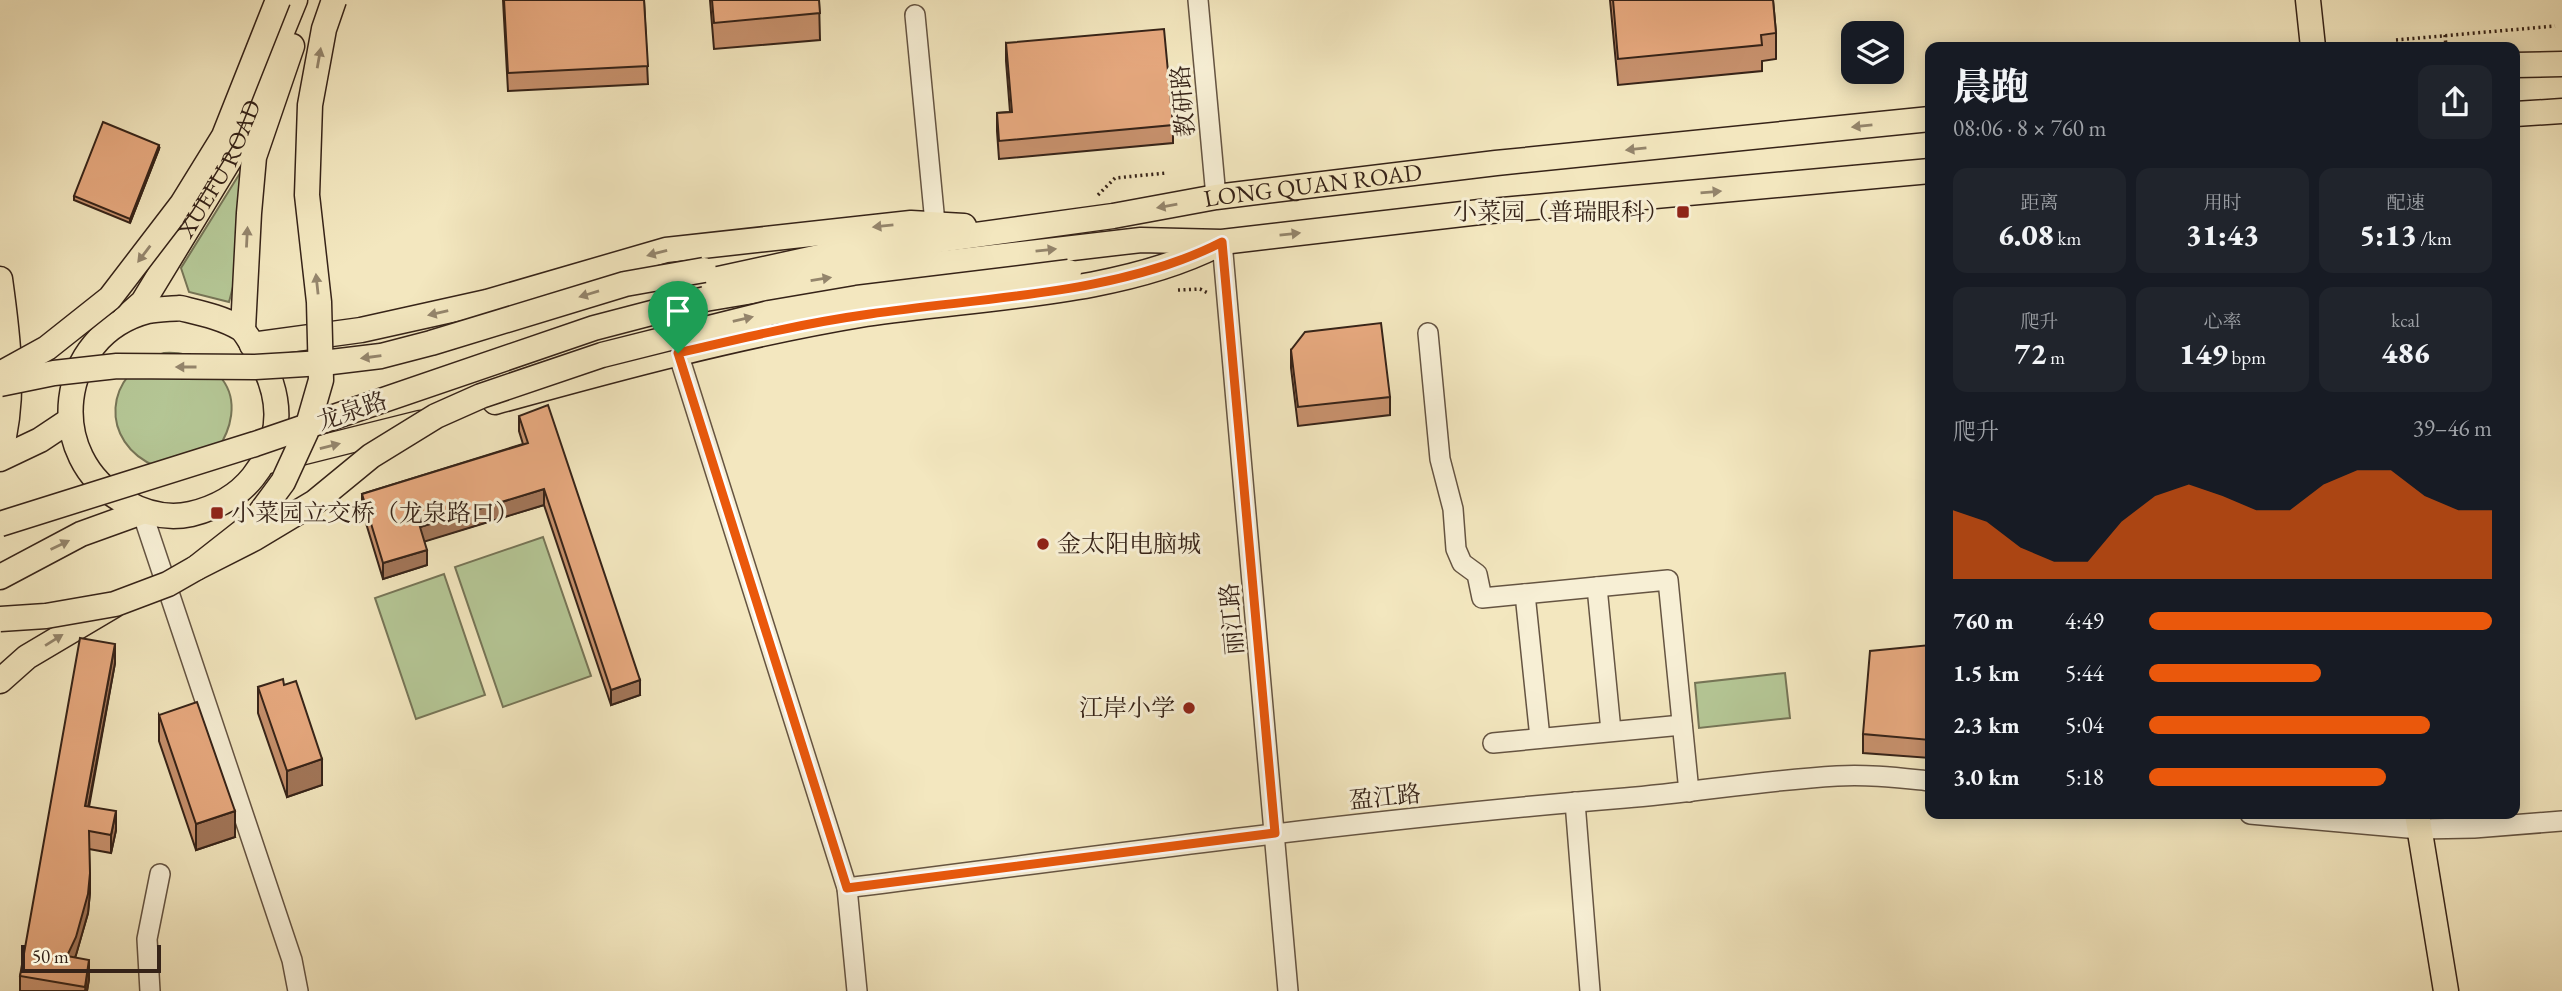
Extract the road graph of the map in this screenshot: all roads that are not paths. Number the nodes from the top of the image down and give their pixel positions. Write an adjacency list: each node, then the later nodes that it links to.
1 (278, 0): 25 (main road, one-way to 25, bridge)
2 (295, 0): 21 (main road, XUEFU ROAD)
3 (309, 0): 23 (main road, XUEFU ROAD, one-way to 3)
4 (334, 0): 36 (main road, one-way to 4, bridge)
5 (1198, 0): 15 (street, 教研路)
6 (2308, 0): 8 (main road)
7 (915, 15): 16 (street)
8 (2312, 42)
9 (2562, 64): 10 (main road)
10 (2520, 65)
11 (2562, 111): 12 (main road)
12 (2520, 114)
13 (1925, 120): 15 (main road, LONG QUAN ROAD, one-way to 15)
14 (1925, 171): 18 (main road, LONG QUAN ROAD, one-way to 14)
15 (1216, 197): 17 (main road, LONG QUAN ROAD, one-way to 17)
16 (935, 223): 17 (main road); 23 (main road, one-way to 23)
17 (1000, 230): 20 (main road, LONG QUAN ROAD)
18 (1222, 242): 20 (main road, LONG QUAN ROAD, one-way to 18); 24 (main road); 36 (main road, one-way to 18, bridge); 53 (street, 丽江路)
19 (0, 279): 28 (main road)
20 (703, 284): 26 (main road, one-way to 26, bridge); 33 (main road, 龙泉路); 35 (main road, 龙泉路, bridge)
21 (120, 323): 23 (main road); 27 (main road)
22 (1428, 332): 39 (street)
23 (247, 337): 32 (main road)
24 (678, 353): 32 (main road, one-way to 24); 55 (street)
25 (0, 374)
26 (0, 384)
27 (70, 420): 29 (main road); 34 (main road)
28 (7, 421): 29 (main road); 30 (main road)
29 (40, 440): 31 (main road)
30 (0, 453)
31 (0, 459)
32 (264, 462): 34 (main road)
33 (0, 507)
34 (142, 512): 37 (main road, one-way to 34); 57 (street)
35 (0, 524)
36 (196, 568): 40 (main road, bridge)
37 (0, 577)
38 (1597, 587): 39 (street); 43 (street); 44 (street)
39 (1525, 594): 45 (street)
40 (115, 604): 41 (main road, bridge); 42 (main road, one-way to 40)
41 (0, 619)
42 (0, 681)
43 (1682, 725): 44 (street); 48 (street)
44 (1611, 731): 45 (street)
45 (1540, 738): 46 (street)
46 (1493, 743)
47 (1925, 780): 48 (street, 盈江路)
48 (1689, 792): 49 (street, 盈江路)
49 (1575, 802): 53 (street, 盈江路); 60 (street)
50 (2370, 819): 51 (street)
51 (2418, 821): 52 (street); 61 (main road)
52 (2562, 821)
53 (1275, 833): 55 (street, 盈江路); 59 (street, 丽江路)
54 (160, 874): 56 (street)
55 (847, 888): 58 (street)
56 (150, 991)
57 (298, 991)
58 (857, 991)
59 (1288, 991)
60 (1590, 991)
61 (2446, 991)

